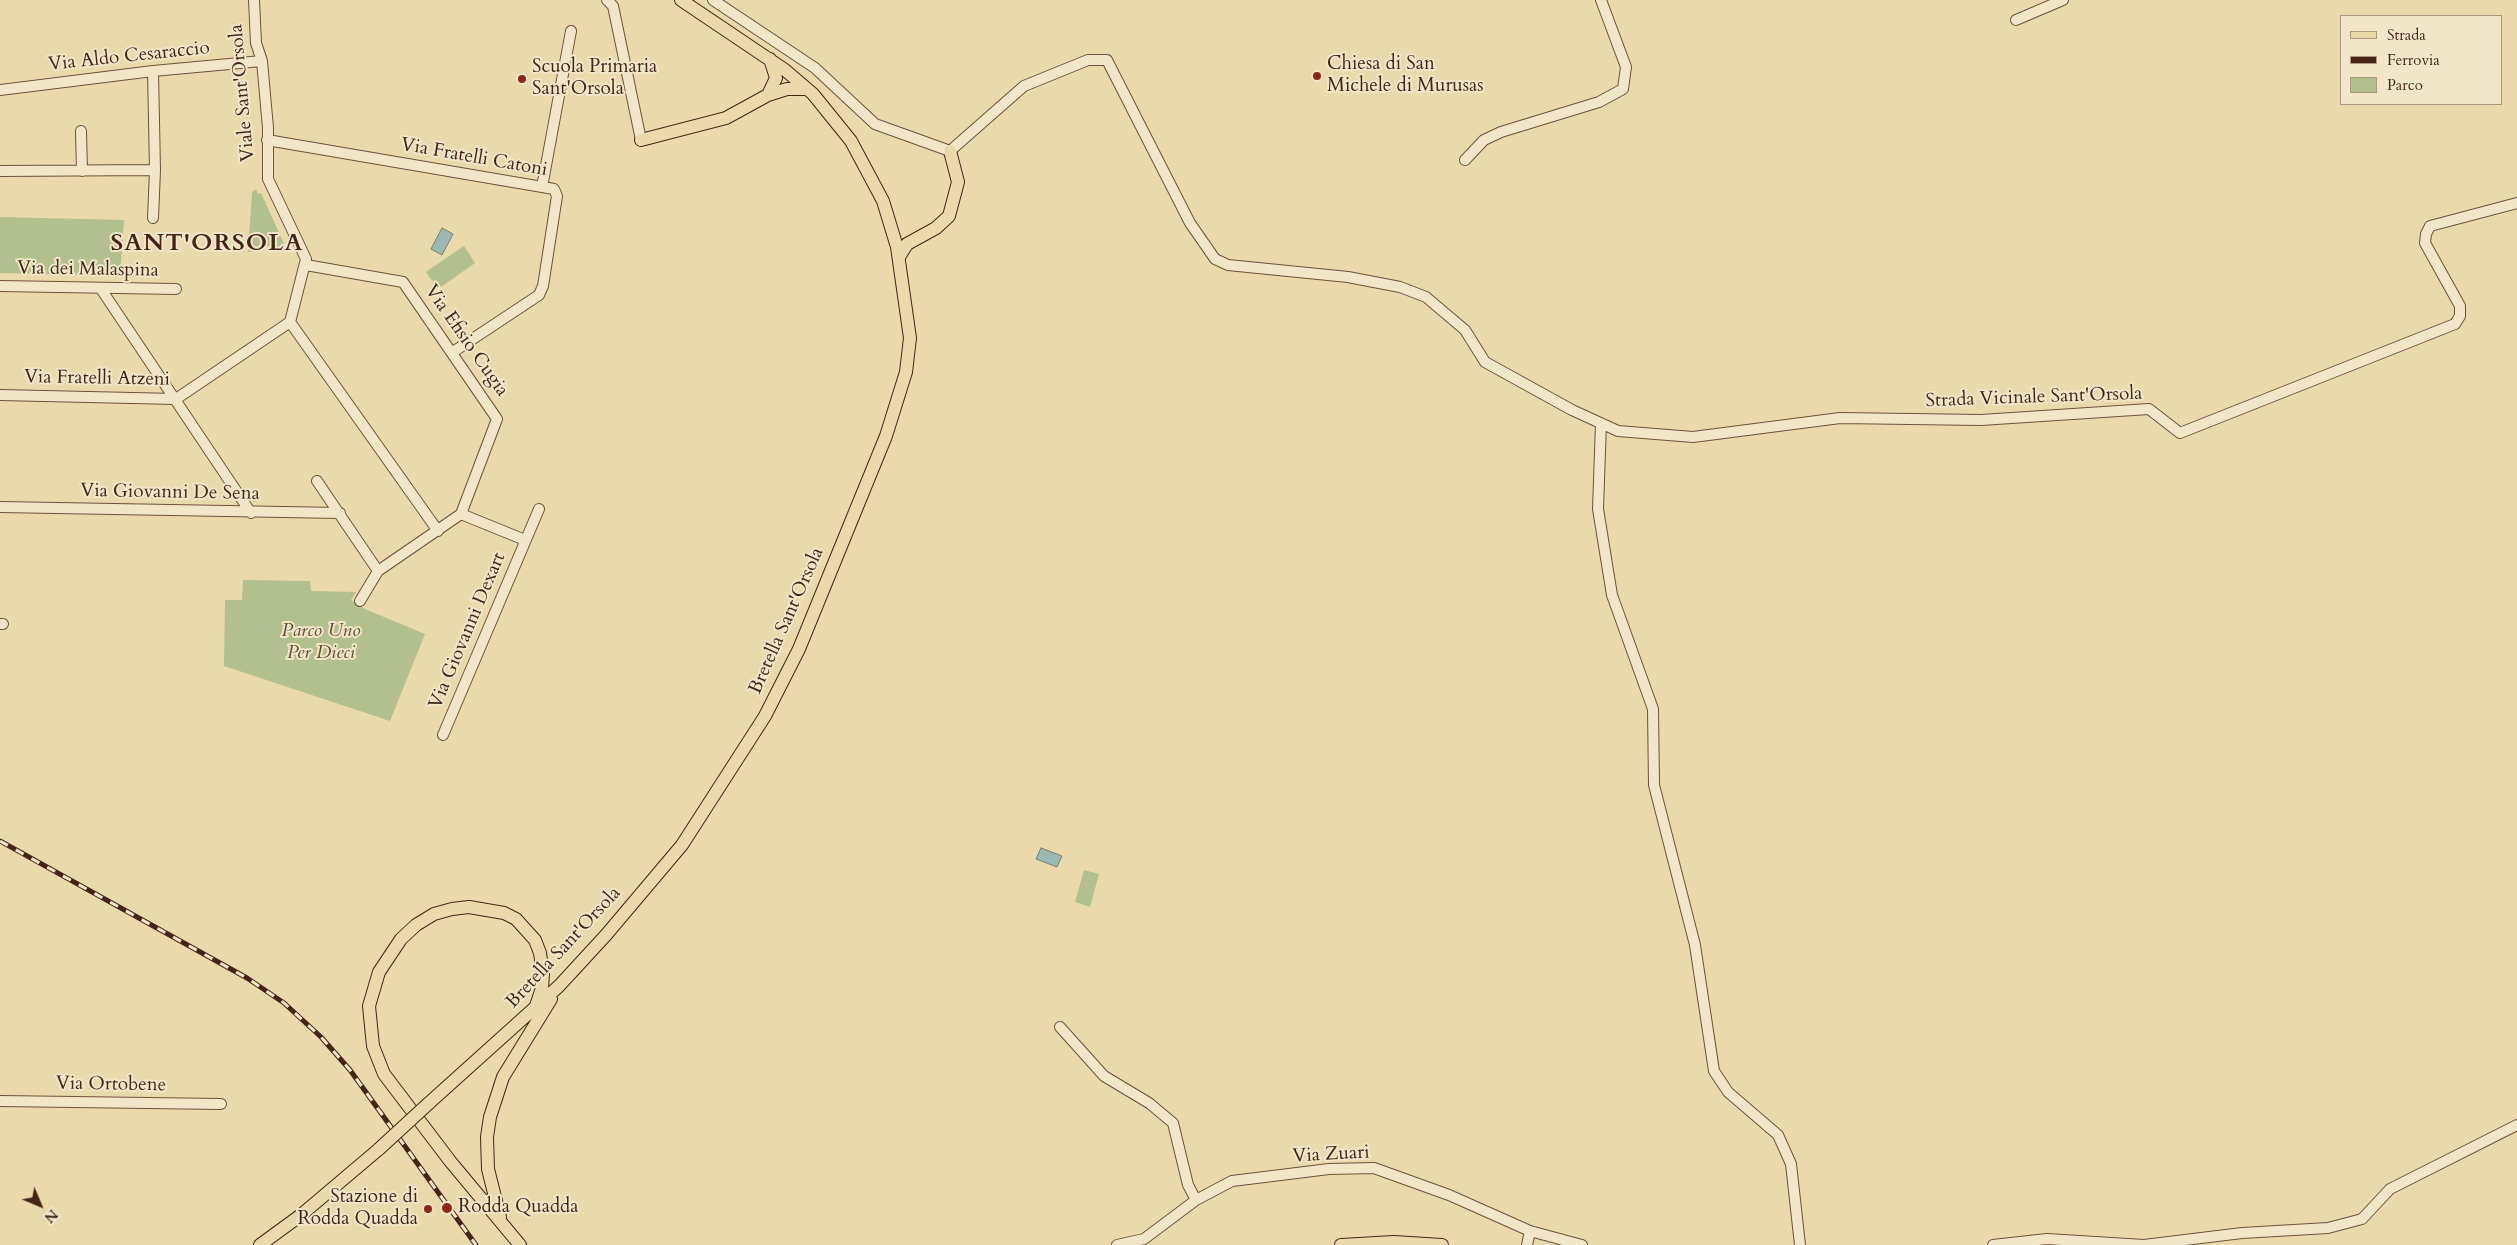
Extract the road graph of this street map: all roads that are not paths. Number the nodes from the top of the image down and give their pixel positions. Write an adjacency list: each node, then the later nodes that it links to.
1 (254, 0): 10 (street, Viale Sant'Orsola)
2 (607, 0): 17 (street)
3 (681, 0): 9 (main road, Bretella Sant'Orsola)
4 (713, 0): 18 (street)
5 (1600, 0): 19 (street)
6 (2063, 0): 7 (street)
7 (2016, 20)
8 (571, 31): 23 (street)
9 (770, 59): 12 (main road, Bretella Sant'Orsola); 14 (main road)
10 (262, 61): 11 (street, Via Aldo Cesaraccio); 16 (street, Viale Sant'Orsola)
11 (153, 71): 13 (street, Via Aldo Cesaraccio); 20 (street)
12 (807, 89): 14 (main road); 26 (main road, Bretella Sant'Orsola)
13 (0, 90)
14 (768, 95): 17 (main road)
15 (81, 131): 22 (street)
16 (267, 140): 23 (street, Via Fratelli Catoni); 29 (street, Viale Sant'Orsola)
17 (641, 140)
18 (950, 151): 27 (main road); 37 (street, Strada Vicinale Sant'Orsola)
19 (1465, 160)
20 (154, 170): 22 (street); 25 (street)
21 (0, 171): 22 (street)
22 (82, 171)
23 (542, 187): 34 (street, Via Fratelli Catoni)
24 (2517, 203): 37 (street, Strada Vicinale Sant'Orsola)
25 (153, 218)
26 (891, 227): 27 (main road); 28 (main road, Bretella Sant'Orsola)
27 (925, 234): 28 (main road)
28 (899, 257): 49 (main road, Bretella Sant'Orsola)
29 (306, 265): 33 (street); 34 (street, Via Efisio Cugia)
30 (0, 286): 31 (street, Via dei Malaspina)
31 (101, 289): 32 (street, Via dei Malaspina); 36 (street)
32 (176, 290)
33 (290, 322): 36 (street, Via Fratelli Atzeni); 44 (street)
34 (453, 352): 43 (street, Via Efisio Cugia)
35 (0, 395): 36 (street, Via Fratelli Atzeni)
36 (176, 399): 41 (street)
37 (1601, 424): 65 (street)
38 (317, 482): 42 (street)
39 (0, 507): 41 (street, Via Giovanni De Sena)
40 (538, 509): 45 (street, Via Giovanni Dexart)
41 (251, 512): 42 (street, Via Giovanni De Sena)
42 (340, 513): 46 (street)
43 (461, 514): 44 (street); 45 (street, Via Giovanni Dexart)
44 (438, 532): 46 (street)
45 (525, 540): 48 (street, Via Giovanni Dexart)
46 (378, 571): 47 (street)
47 (360, 600)
48 (443, 735)
49 (559, 986): 50 (main road, Bretella Sant'Orsola); 56 (main road)
50 (534, 1010): 56 (main road); 58 (main road, Bretella Sant'Orsola, bridge)
51 (1060, 1027): 55 (street)
52 (0, 1101): 53 (street, Via Ortobene)
53 (221, 1104)
54 (2517, 1125): 66 (street)
55 (1196, 1200): 57 (street, Via Zuari); 60 (street, Via Zuari)
56 (501, 1222): 59 (main road)
57 (1530, 1231): 63 (street); 64 (street, Via Zuari)
58 (260, 1245)
59 (520, 1245)
60 (1117, 1245)
61 (1341, 1245): 62 (main road)
62 (1442, 1245)
63 (1527, 1245)
64 (1582, 1245)
65 (1800, 1245)
66 (1993, 1245)

